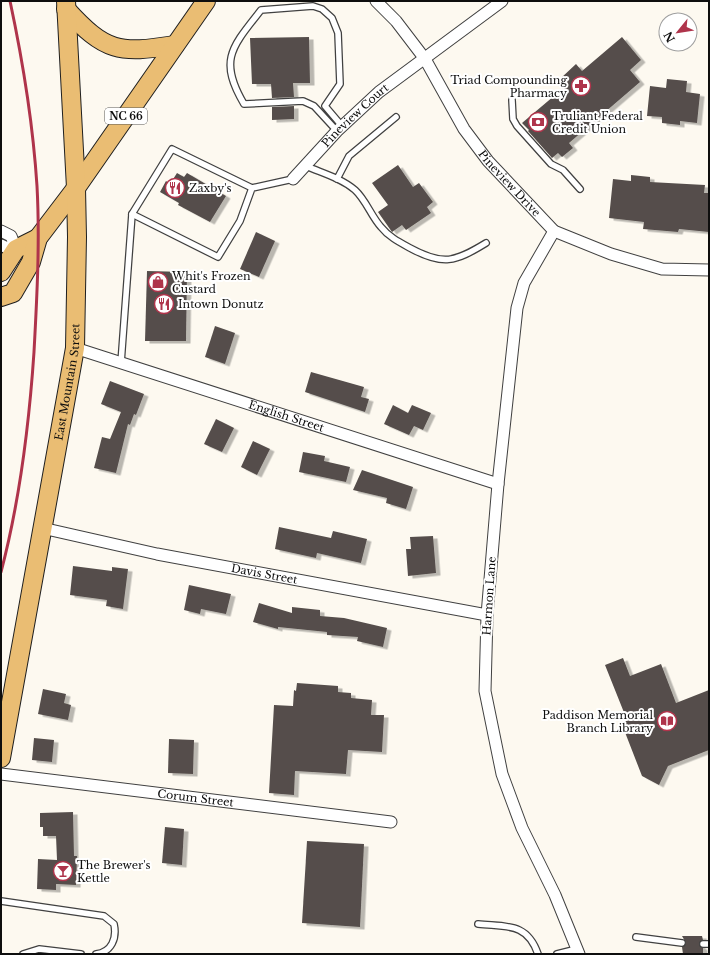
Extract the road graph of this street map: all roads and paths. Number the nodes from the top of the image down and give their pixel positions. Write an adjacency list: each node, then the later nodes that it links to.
1 (206, 1): 5 (main road, NC 66)
2 (376, 1): 6 (street, Pineview Drive)
3 (502, 1): 6 (street, Pineview Court)
4 (66, 5): 5 (main road); 13 (main road, East Mountain Street)
5 (176, 45): 13 (main road, NC 66)
6 (425, 59): 9 (street, Pineview Court); 18 (street, Pineview Drive)
7 (512, 100): 15 (lane)
8 (396, 117): 11 (lane)
9 (340, 129): 9 (lane); 10 (street, Pineview Court)
10 (306, 166): 11 (lane); 12 (street, Pineview Court)
11 (337, 179): 20 (lane)
12 (293, 180): 14 (lane)
13 (76, 188): 19 (main road, NC 66); 25 (main road, East Mountain Street)
14 (252, 188): 16 (lane); 16 (lane)
15 (580, 189)
16 (132, 214): 26 (lane)
17 (1, 231): 21 (street)
18 (554, 231): 22 (street, Pineview Drive); 27 (street, Harmon Lane)
19 (38, 238): 21 (main road, NC 66); 24 (main road, NC 66)
20 (486, 243)
21 (9, 247): 23 (main road)
22 (709, 270)
23 (1, 272)
24 (1, 297)
25 (75, 348): 26 (street, English Street); 28 (main road, East Mountain Street)
26 (121, 363): 27 (street, English Street)
27 (498, 484): 29 (street, Harmon Lane)
28 (42, 528): 29 (street, Davis Street); 30 (main road, East Mountain Street)
29 (487, 615): 37 (street, Harmon Lane)
30 (1, 758)
31 (1, 774): 32 (street, Corum Street)
32 (391, 822)
33 (1, 901): 40 (lane)
34 (478, 924): 41 (lane)
35 (636, 937): 36 (lane)
36 (682, 943)
37 (578, 951): 42 (lane)
38 (23, 954): 39 (lane)
39 (81, 954)
40 (96, 954)
41 (538, 954)
42 (557, 954)

